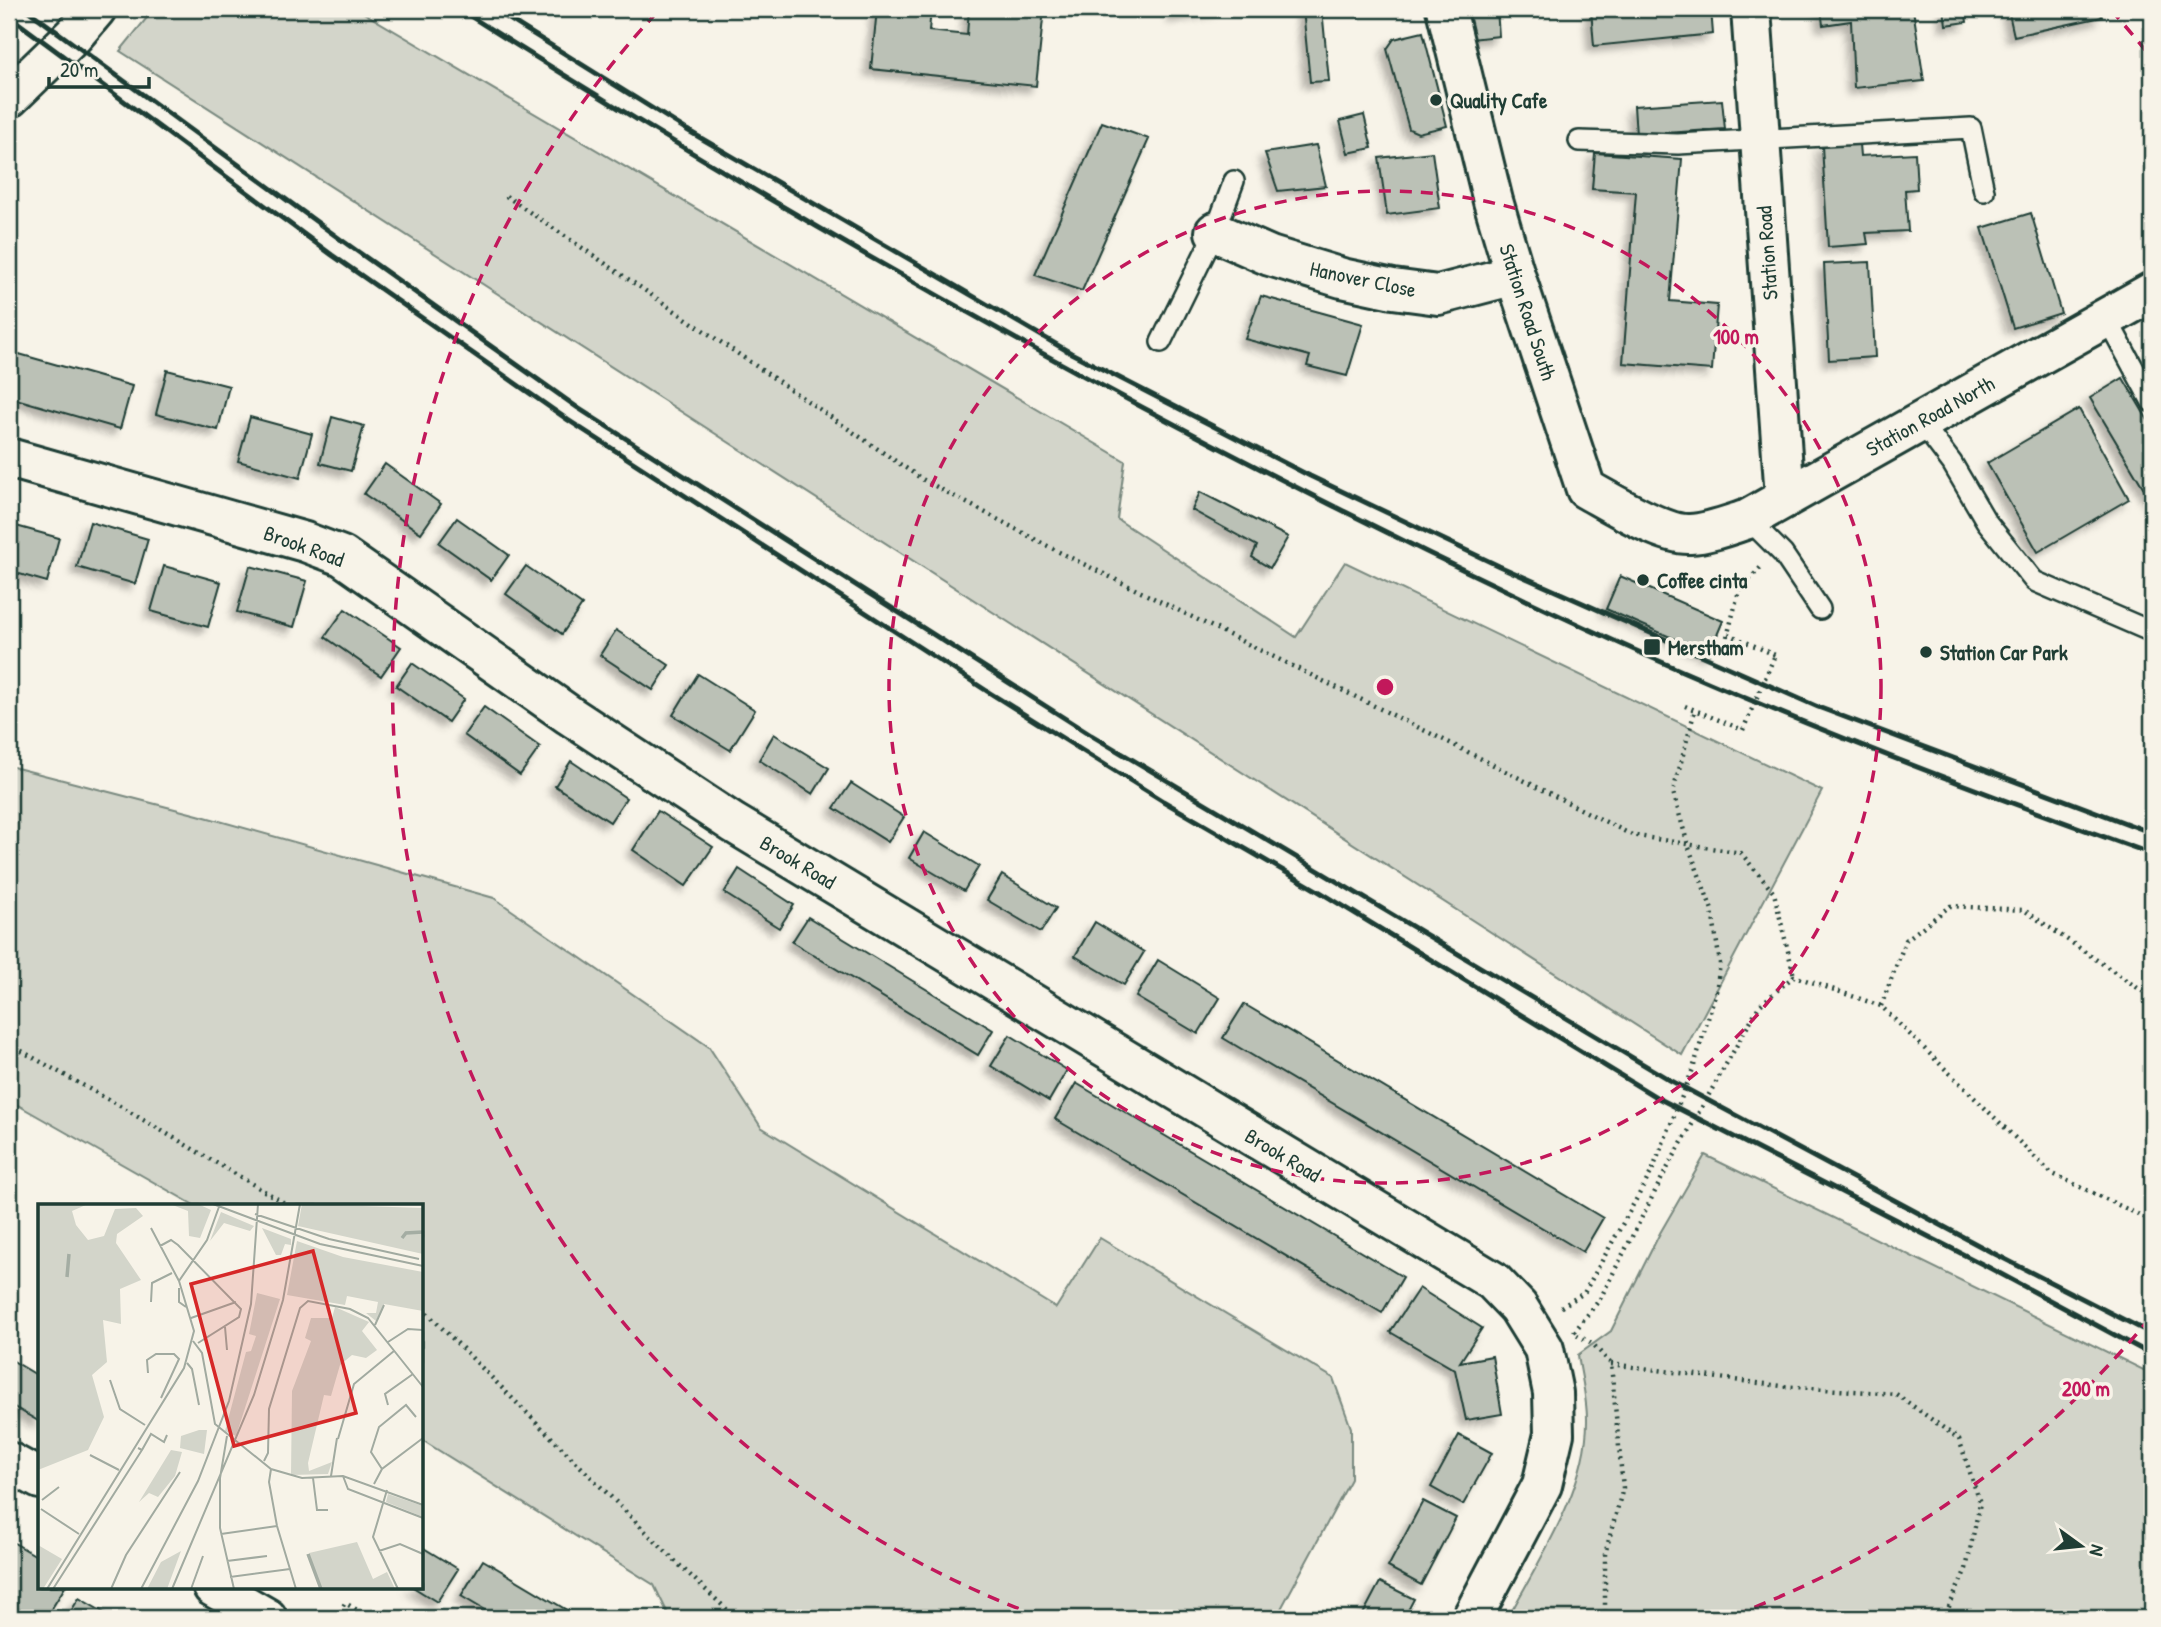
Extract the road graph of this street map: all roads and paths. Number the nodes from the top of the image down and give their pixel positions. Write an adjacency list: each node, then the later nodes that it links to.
1 (96, 9): 4 (street)
2 (1446, 9): 11 (street, Station Road South)
3 (1751, 9): 5 (street, Station Road)
4 (9, 99)
5 (1758, 138): 6 (lane); 8 (lane); 18 (street, Station Road)
6 (1579, 141)
7 (1234, 181): 10 (lane)
8 (1983, 191)
9 (506, 196): 26 (path)
10 (1215, 232): 11 (street, Hanover Close); 14 (lane)
11 (1514, 275): 20 (street, Station Road South)
12 (2152, 292): 13 (street, Station Road North)
13 (2106, 317): 15 (lane); 16 (street, Station Road North)
14 (1161, 342)
15 (2152, 402)
16 (1921, 422): 18 (street, Station Road North); 23 (lane)
17 (9, 458): 34 (street, Brook Road)
18 (1785, 498): 19 (street, Station Road North)
19 (1748, 519): 20 (street, Station Road North); 21 (lane)
20 (1704, 532)
21 (1779, 549): 22 (lane); 25 (path, bridge)
22 (1820, 609)
23 (2152, 632)
24 (1685, 706): 25 (path)
25 (1695, 710): 26 (path)
26 (1688, 845): 27 (path); 34 (path)
27 (1794, 976): 29 (path); 34 (path)
28 (2152, 996): 29 (path)
29 (1881, 1006): 32 (path)
30 (9, 1044): 31 (path)
31 (286, 1204)
32 (2152, 1221)
33 (424, 1310): 42 (path)
34 (1556, 1331): 35 (path); 43 (street)
35 (1611, 1364): 44 (path); 45 (path)
36 (9, 1462): 37 (street)
37 (38, 1478)
38 (214, 1588): 39 (street)
39 (267, 1618)
40 (337, 1618): 41 (path)
41 (371, 1618)
42 (736, 1618)
43 (1472, 1618)
44 (1605, 1618)
45 (1944, 1618)

